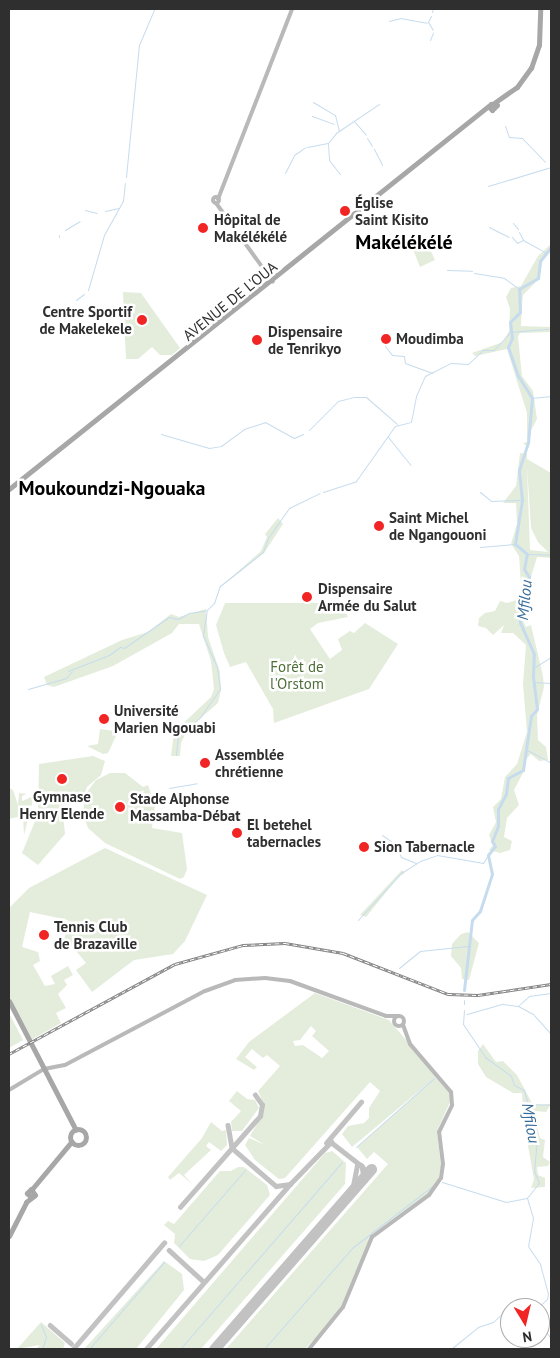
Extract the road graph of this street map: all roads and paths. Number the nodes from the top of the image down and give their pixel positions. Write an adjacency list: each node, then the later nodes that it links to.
1 (292, 9): 3 (main road)
2 (540, 9): 3 (main road, AVENUE DE L'OUA)
3 (273, 281): 4 (main road, AVENUE DE L'OUA)
4 (9, 491)
5 (9, 1001): 11 (main road)
6 (9, 1007): 11 (main road)
7 (386, 1016): 8 (main road); 9 (main road); 11 (main road)
8 (398, 1016): 9 (main road); 10 (main road)
9 (394, 1022): 10 (main road)
10 (401, 1026): 18 (main road)
11 (45, 1069): 12 (main road); 13 (main road)
12 (9, 1090)
13 (74, 1130): 14 (main road); 14 (main road)
14 (74, 1143): 15 (main road)
15 (29, 1196): 16 (main road); 17 (main road)
16 (9, 1232)
17 (9, 1236)
18 (309, 1349)

